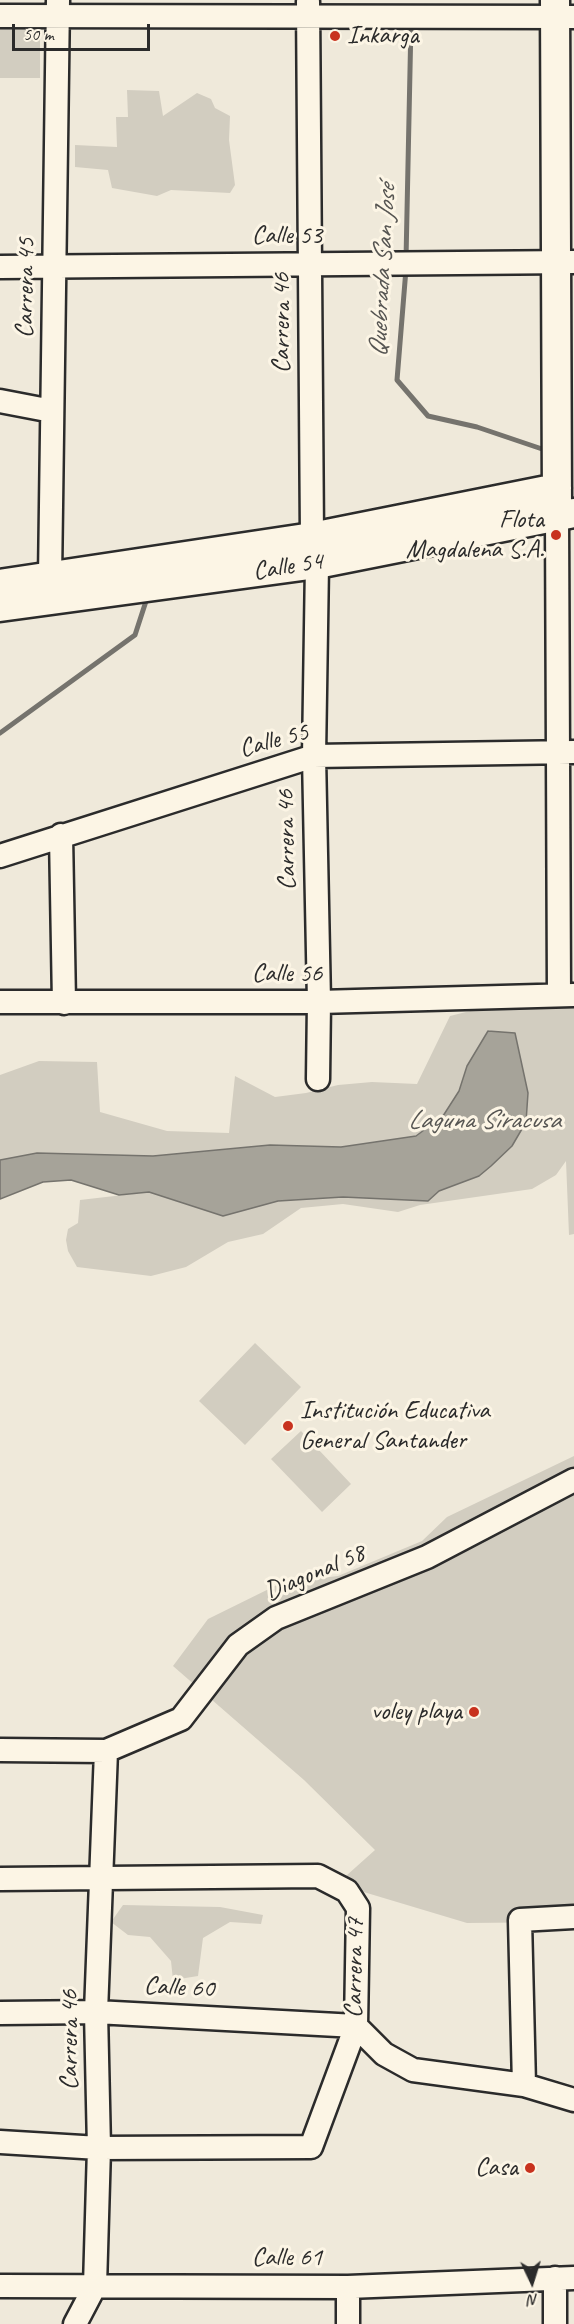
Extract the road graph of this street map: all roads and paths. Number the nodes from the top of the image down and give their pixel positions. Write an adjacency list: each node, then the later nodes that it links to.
1 (58, 8): 2 (street); 4 (street); 7 (street, Carrera 45)
2 (309, 8): 3 (street); 6 (street, Carrera 46)
3 (561, 12): 5 (main road)
4 (0, 16)
5 (565, 262): 6 (street, Calle 53); 11 (main road)
6 (310, 264): 7 (street, Calle 53); 13 (street, Carrera 46)
7 (54, 266): 8 (street, Calle 53); 10 (street, Carrera 45)
8 (0, 267)
9 (0, 401): 10 (street)
10 (52, 411): 14 (street, Carrera 45)
11 (557, 488): 12 (main road); 13 (main road, Calle 54)
12 (568, 515): 13 (main road, Calle 54); 17 (street)
13 (314, 550): 14 (main road, Calle 54); 16 (main road, Calle 54); 18 (street, Carrera 46)
14 (50, 578): 15 (main road, Calle 54)
15 (0, 584)
16 (0, 607)
17 (566, 752): 18 (street, Calle 55); 21 (street)
18 (314, 756): 19 (street, Calle 55); 23 (street, Carrera 46)
19 (61, 835): 20 (street, Calle 55); 24 (street)
20 (0, 856)
21 (567, 995): 23 (street, Calle 56)
22 (0, 1002): 24 (street, Calle 56)
23 (319, 1002): 24 (street, Calle 56); 25 (street, Carrera 46)
24 (64, 1003)
25 (318, 1078)
26 (574, 1480): 28 (street, Diagonal 58)
27 (0, 1750): 28 (street)
28 (106, 1751): 29 (street, Carrera 46)
29 (102, 1878): 30 (street); 32 (street, Carrera 46); 34 (street, Carrera 47)
30 (0, 1879)
31 (574, 1917): 35 (street)
32 (96, 2012): 33 (street, Calle 60); 34 (street, Calle 60); 38 (street, Carrera 46)
33 (0, 2013)
34 (356, 2026): 35 (street); 38 (street, Carrera 47)
35 (524, 2085): 36 (street)
36 (574, 2100)
37 (0, 2142): 38 (street)
38 (99, 2148): 41 (street, Carrera 46)
39 (565, 2278): 42 (street, Calle 61); 45 (street)
40 (0, 2286): 41 (street, Calle 61)
41 (95, 2286): 42 (street, Calle 61); 43 (street, Carrera 46)
42 (348, 2287): 44 (street)
43 (75, 2324)
44 (348, 2324)
45 (555, 2324)

